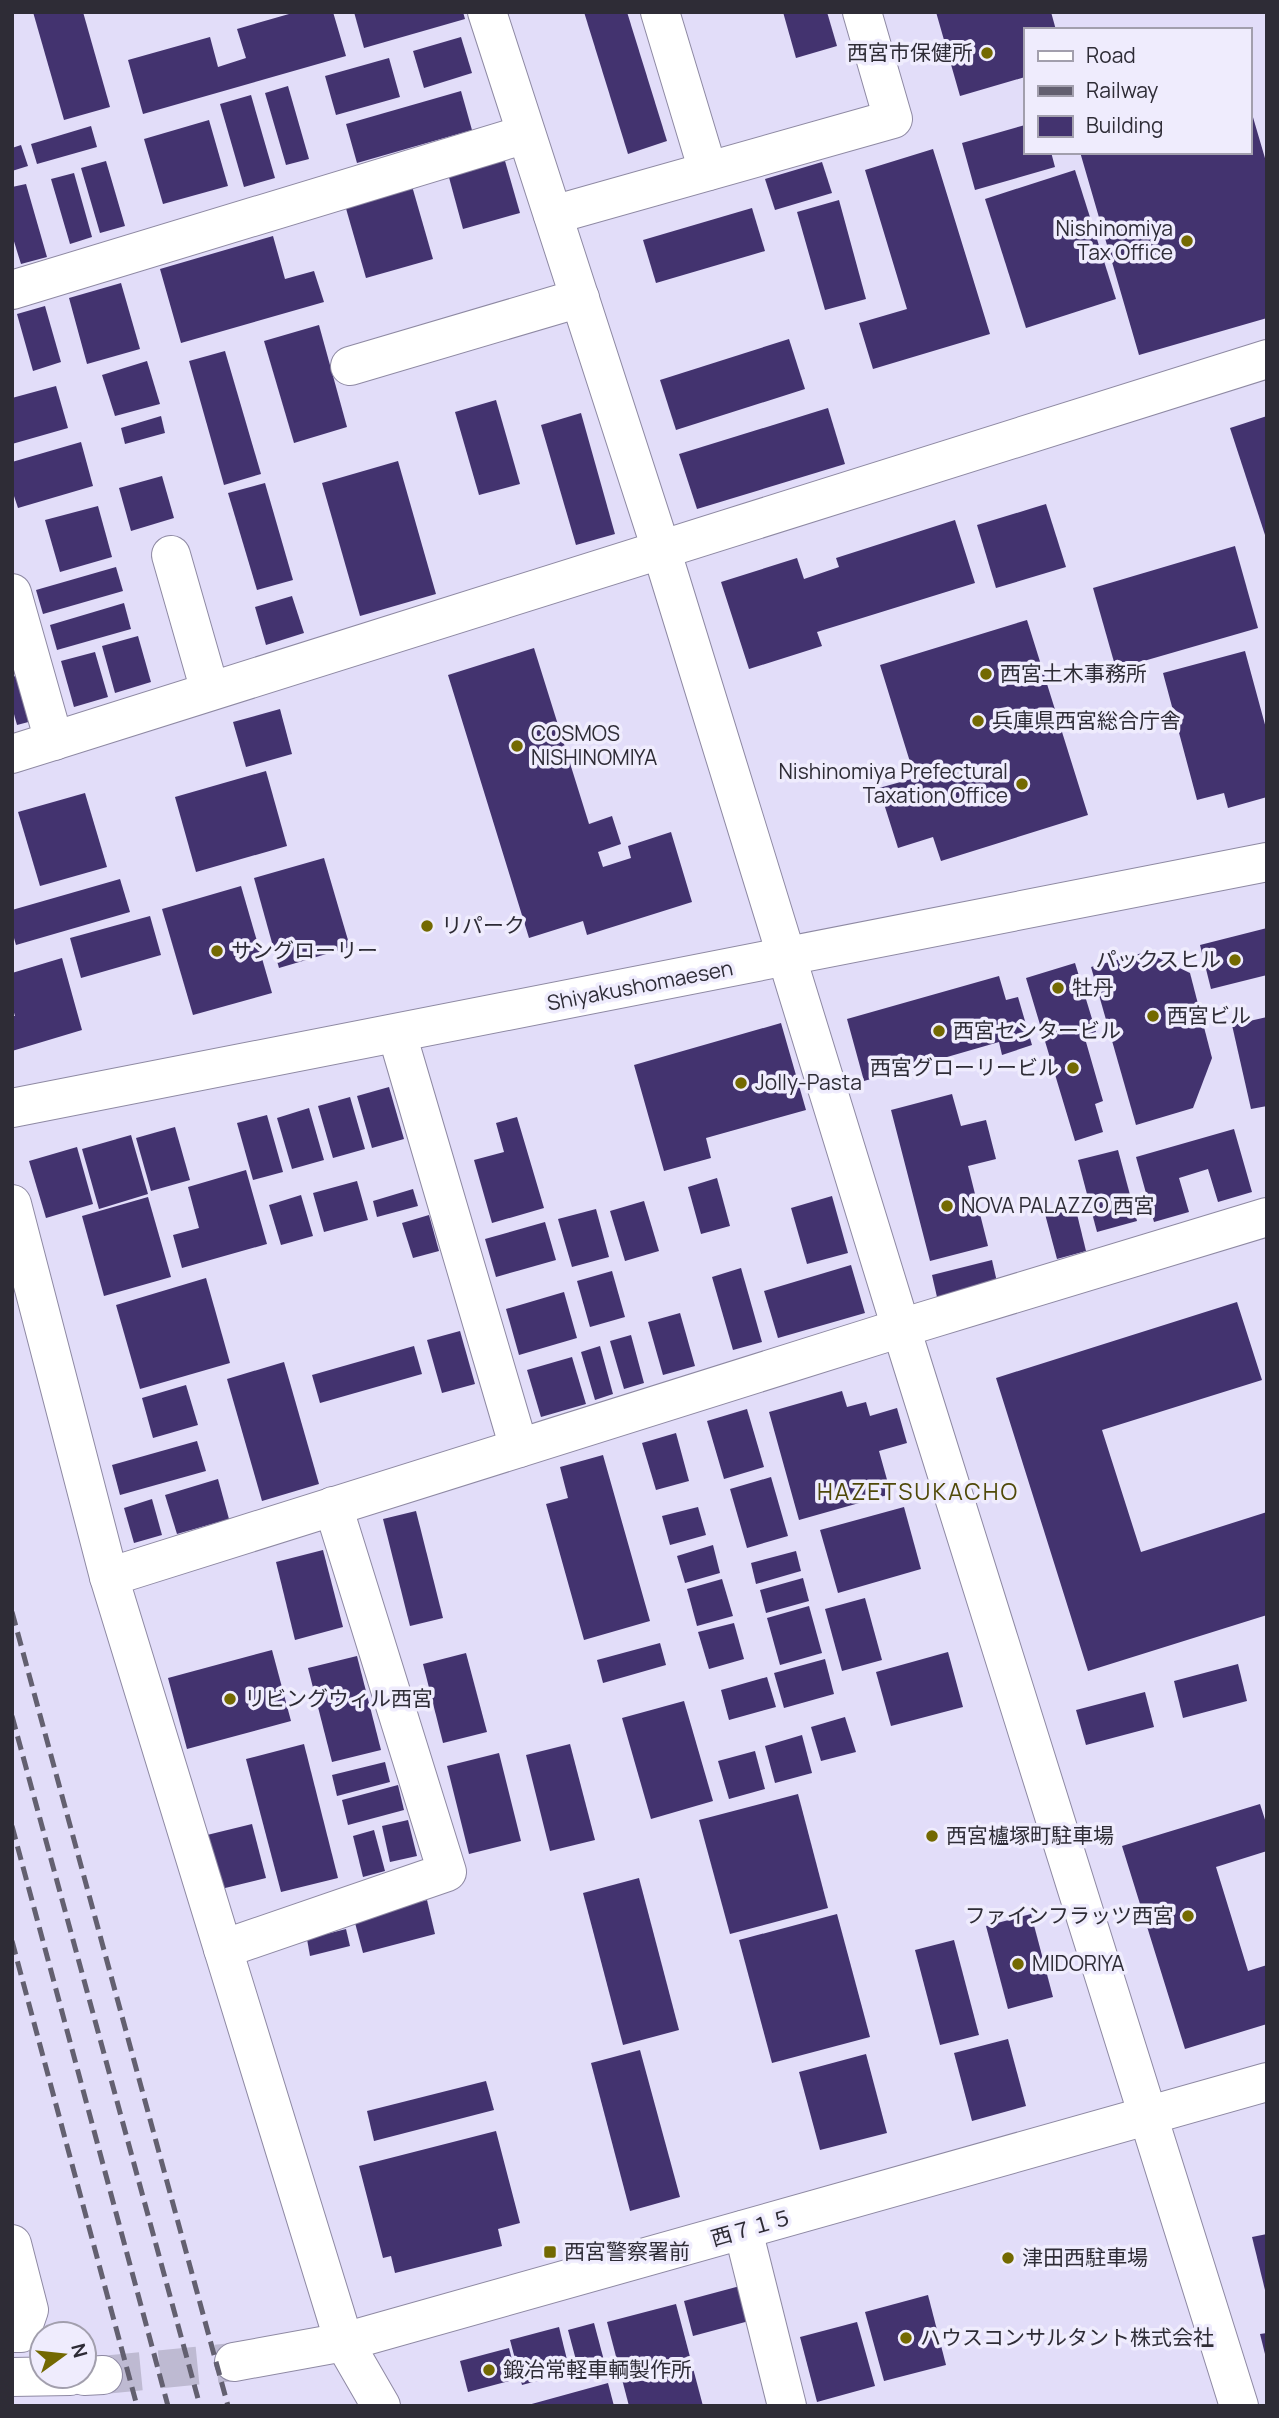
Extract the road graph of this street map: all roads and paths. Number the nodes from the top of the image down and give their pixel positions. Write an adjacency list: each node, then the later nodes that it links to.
1 (487, 12): 4 (street)
2 (660, 12): 5 (street)
3 (862, 12): 5 (street)
4 (526, 134): 6 (street); 7 (street)
5 (708, 171): 6 (street)
6 (553, 215): 8 (street)
7 (12, 290)
8 (580, 298): 10 (street); 11 (street)
9 (1267, 359): 11 (street)
10 (350, 366)
11 (662, 549): 14 (street); 18 (street)
12 (172, 555): 14 (street)
13 (12, 593): 15 (street)
14 (210, 691): 15 (street)
15 (54, 741): 16 (street)
16 (12, 754)
17 (1267, 863): 18 (street, Shiyakushomaesen)
18 (788, 957): 19 (street, Shiyakushomaesen); 23 (street)
19 (397, 1034): 20 (street, Shiyakushomaesen); 24 (street)
20 (12, 1108)
21 (12, 1204): 26 (street)
22 (1267, 1217): 23 (street)
23 (901, 1328): 24 (street); 29 (street)
24 (519, 1448): 25 (street)
25 (332, 1506): 26 (street); 27 (street)
26 (109, 1577): 27 (street)
27 (223, 1949): 33 (street)
28 (1267, 2082): 29 (street, 西７１５)
29 (1150, 2116): 30 (street, 西７１５); 37 (street)
30 (743, 2230): 33 (street, 西７１５); 36 (street)
31 (12, 2244): 32 (street)
32 (12, 2333)
33 (344, 2343): 34 (street, 西７１５); 35 (street)
34 (234, 2362)
35 (381, 2406)
36 (786, 2406)
37 (1239, 2406)

